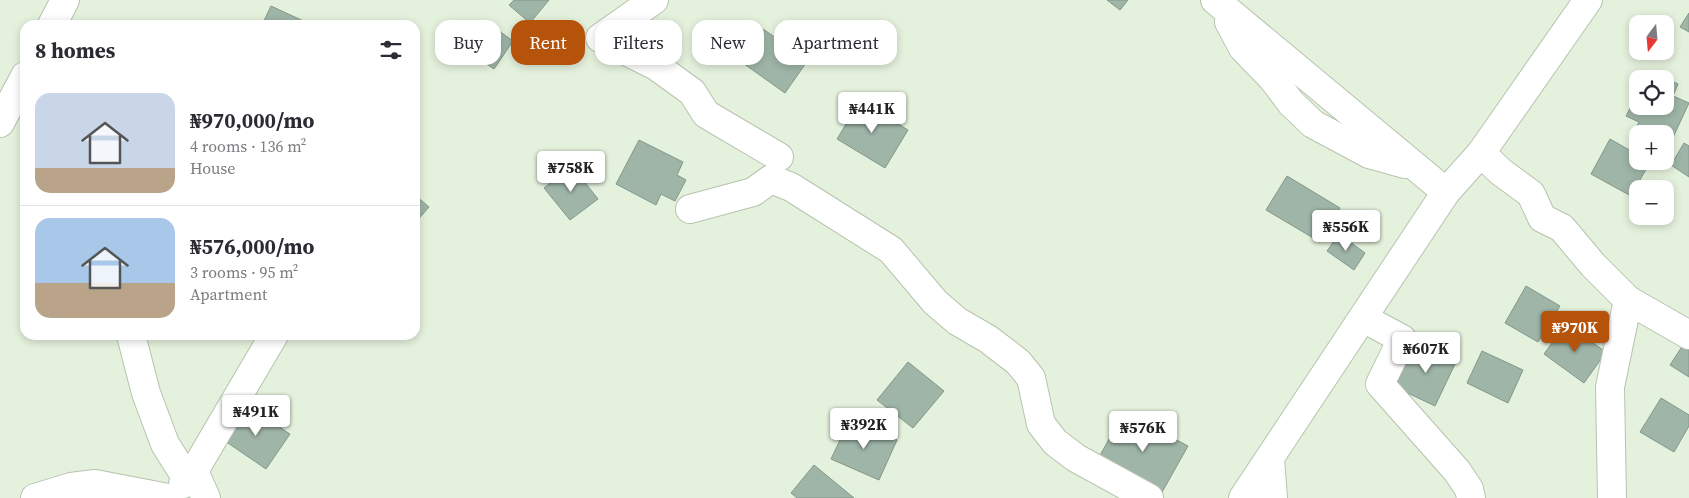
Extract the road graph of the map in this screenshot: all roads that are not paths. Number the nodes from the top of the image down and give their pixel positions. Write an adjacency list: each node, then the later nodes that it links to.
1 (66, 0): 5 (street)
2 (654, 0): 10 (street)
3 (1588, 0): 9 (street)
4 (1217, 2): 11 (street)
5 (55, 20)
6 (20, 86): 8 (street)
7 (20, 122): 8 (street)
8 (0, 124)
9 (1481, 153): 11 (street); 13 (street)
10 (780, 157)
11 (1446, 192): 14 (street)
12 (690, 209): 22 (street)
13 (1628, 300): 15 (street); 26 (street)
14 (1363, 318): 18 (street); 25 (street)
15 (1689, 335)
16 (132, 340): 19 (street)
17 (271, 340): 19 (street)
18 (1270, 458): 23 (street); 24 (street)
19 (180, 487): 20 (street); 21 (street)
20 (35, 498)
21 (206, 498)
22 (1149, 498)
23 (1243, 498)
24 (1273, 498)
25 (1471, 498)
26 (1612, 498)

